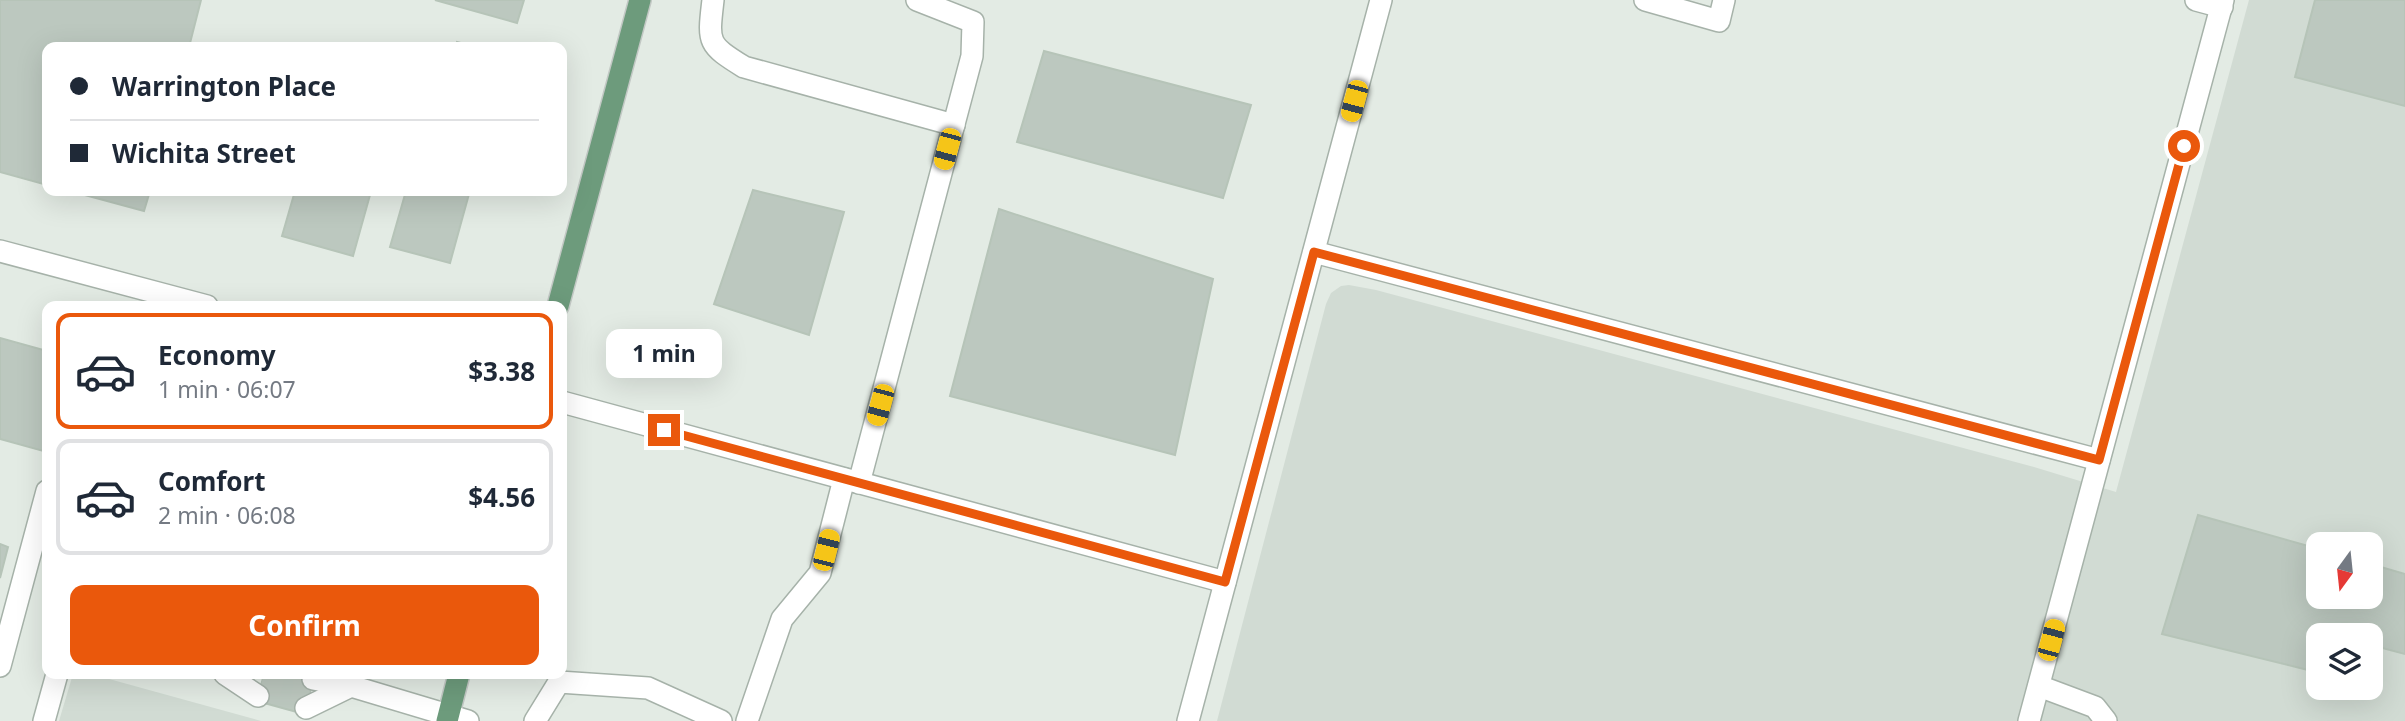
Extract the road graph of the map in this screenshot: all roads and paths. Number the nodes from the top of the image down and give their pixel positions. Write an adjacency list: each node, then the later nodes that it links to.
1 (640, 0): 13 (main road)
2 (713, 0): 9 (street)
3 (917, 0): 9 (street)
4 (1381, 0): 11 (street)
5 (1645, 0): 6 (street)
6 (1724, 0)
7 (2196, 0): 8 (street)
8 (2223, 3): 15 (street)
9 (954, 125): 16 (street)
10 (0, 251): 12 (street)
11 (1314, 252): 15 (street); 18 (street)
12 (160, 300)
13 (559, 301)
14 (567, 403): 16 (street)
15 (2099, 460): 24 (street)
16 (851, 481): 18 (street); 30 (street)
17 (42, 510): 19 (street)
18 (1225, 582): 31 (street)
19 (0, 666)
20 (56, 679): 27 (street)
21 (340, 679): 25 (street)
22 (345, 679): 26 (street)
23 (458, 679): 26 (main road)
24 (2039, 686): 32 (street); 33 (street)
25 (309, 694)
26 (454, 719)
27 (44, 721)
28 (535, 721): 29 (street)
29 (721, 721)
30 (747, 721)
31 (1188, 721)
32 (2029, 721)
33 (2106, 721)

